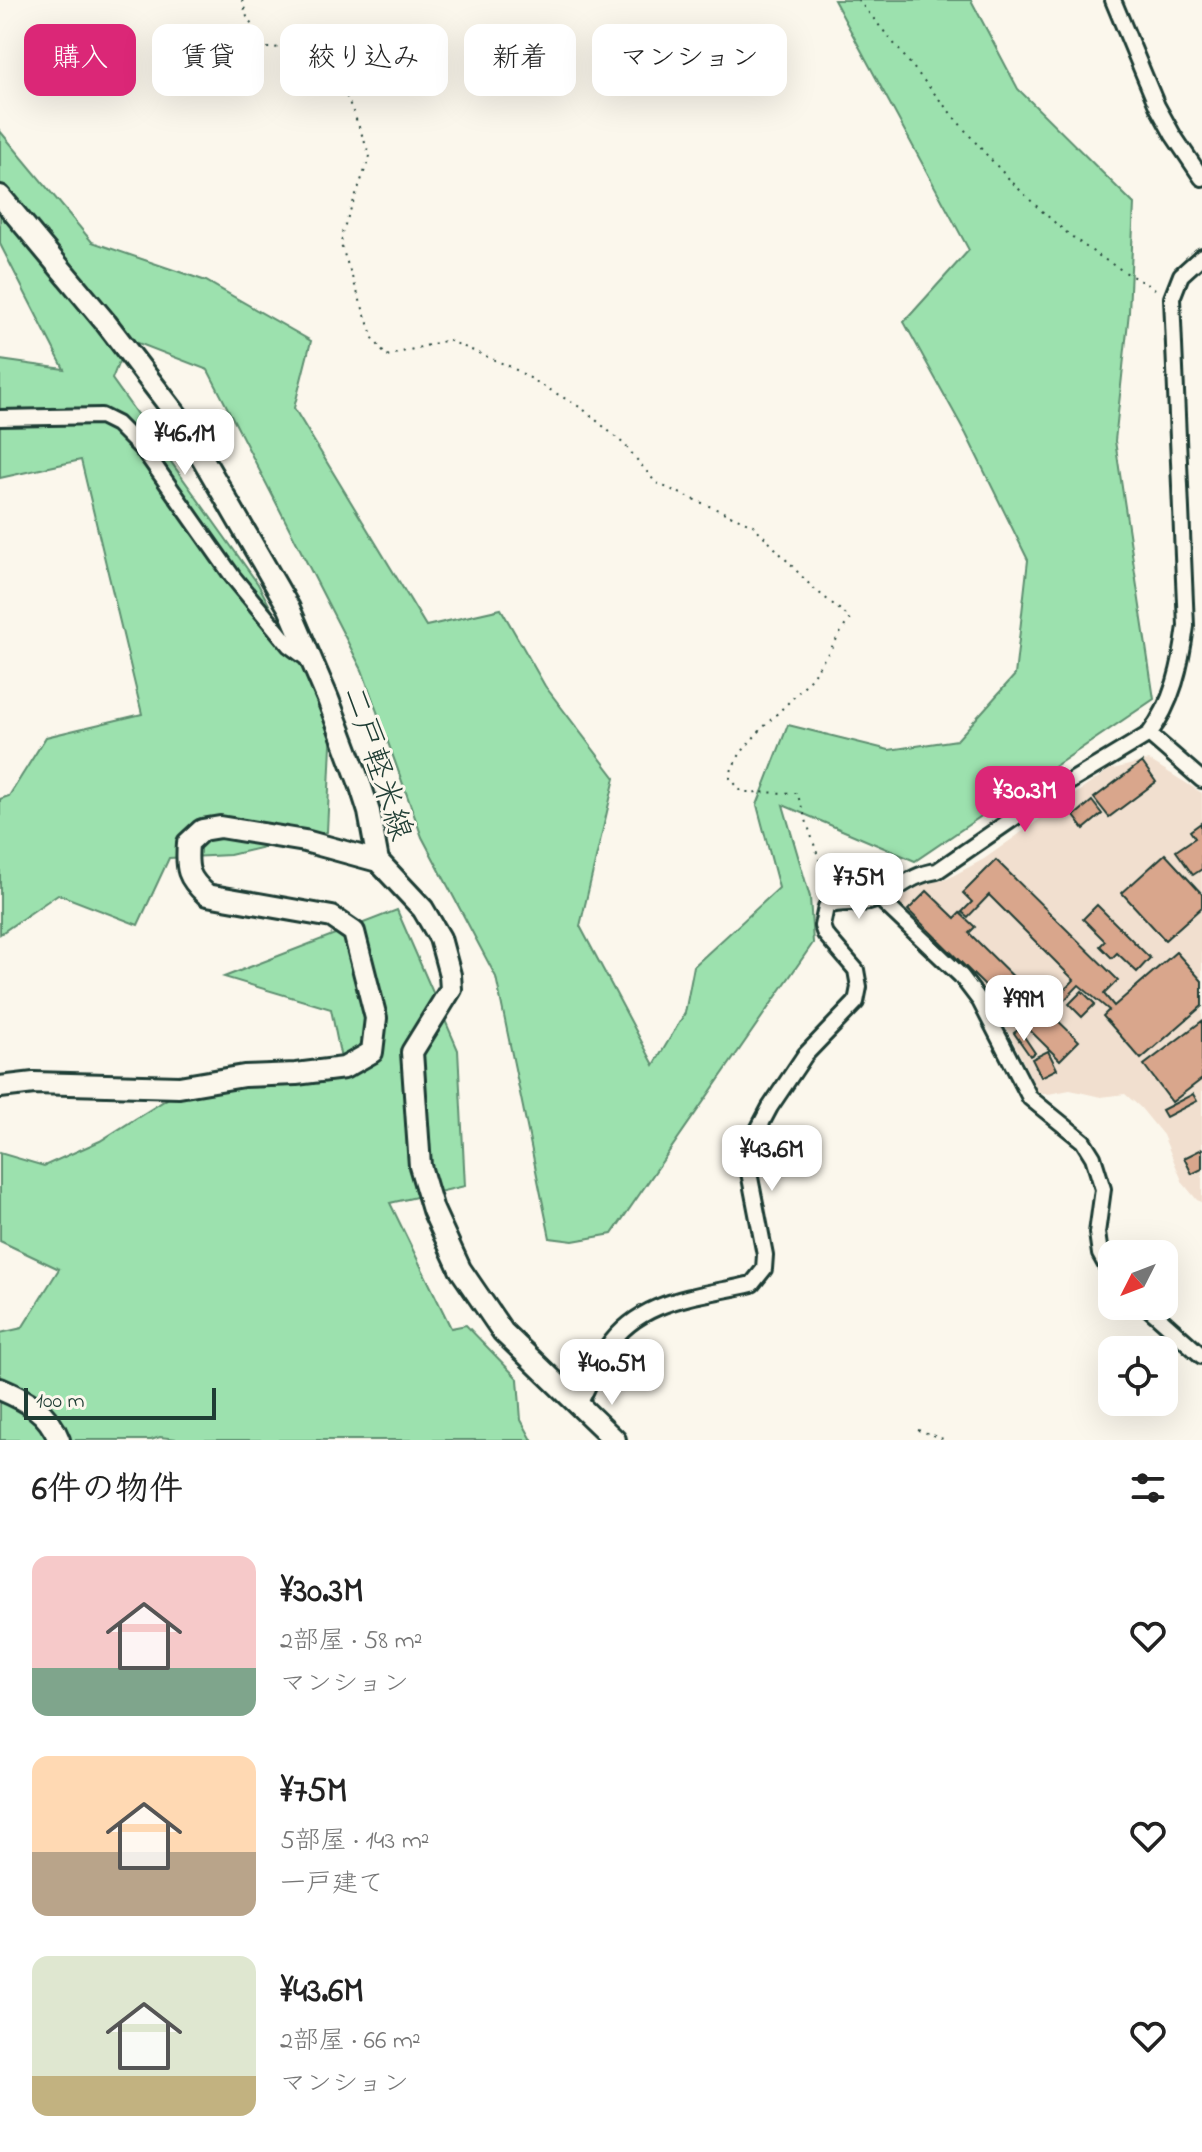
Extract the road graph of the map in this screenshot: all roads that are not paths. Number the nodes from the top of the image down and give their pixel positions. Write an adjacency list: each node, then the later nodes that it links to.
1 (1113, 0): 2 (street)
2 (1202, 178)
3 (0, 196): 6 (main road, 二戸軽米線)
4 (1202, 256): 7 (street)
5 (0, 418): 6 (street)
6 (312, 662): 9 (main road, 二戸軽米線)
7 (1149, 734): 8 (street); 10 (street)
8 (1202, 780)
9 (378, 861): 11 (main road); 16 (main road, 二戸軽米線)
10 (880, 899): 12 (street); 16 (street)
11 (0, 1087)
12 (1098, 1240)
13 (1162, 1320): 14 (street)
14 (1202, 1356)
15 (0, 1389): 17 (main road)
16 (579, 1404): 18 (main road, 二戸軽米線)
17 (59, 1440)
18 (615, 1440)

